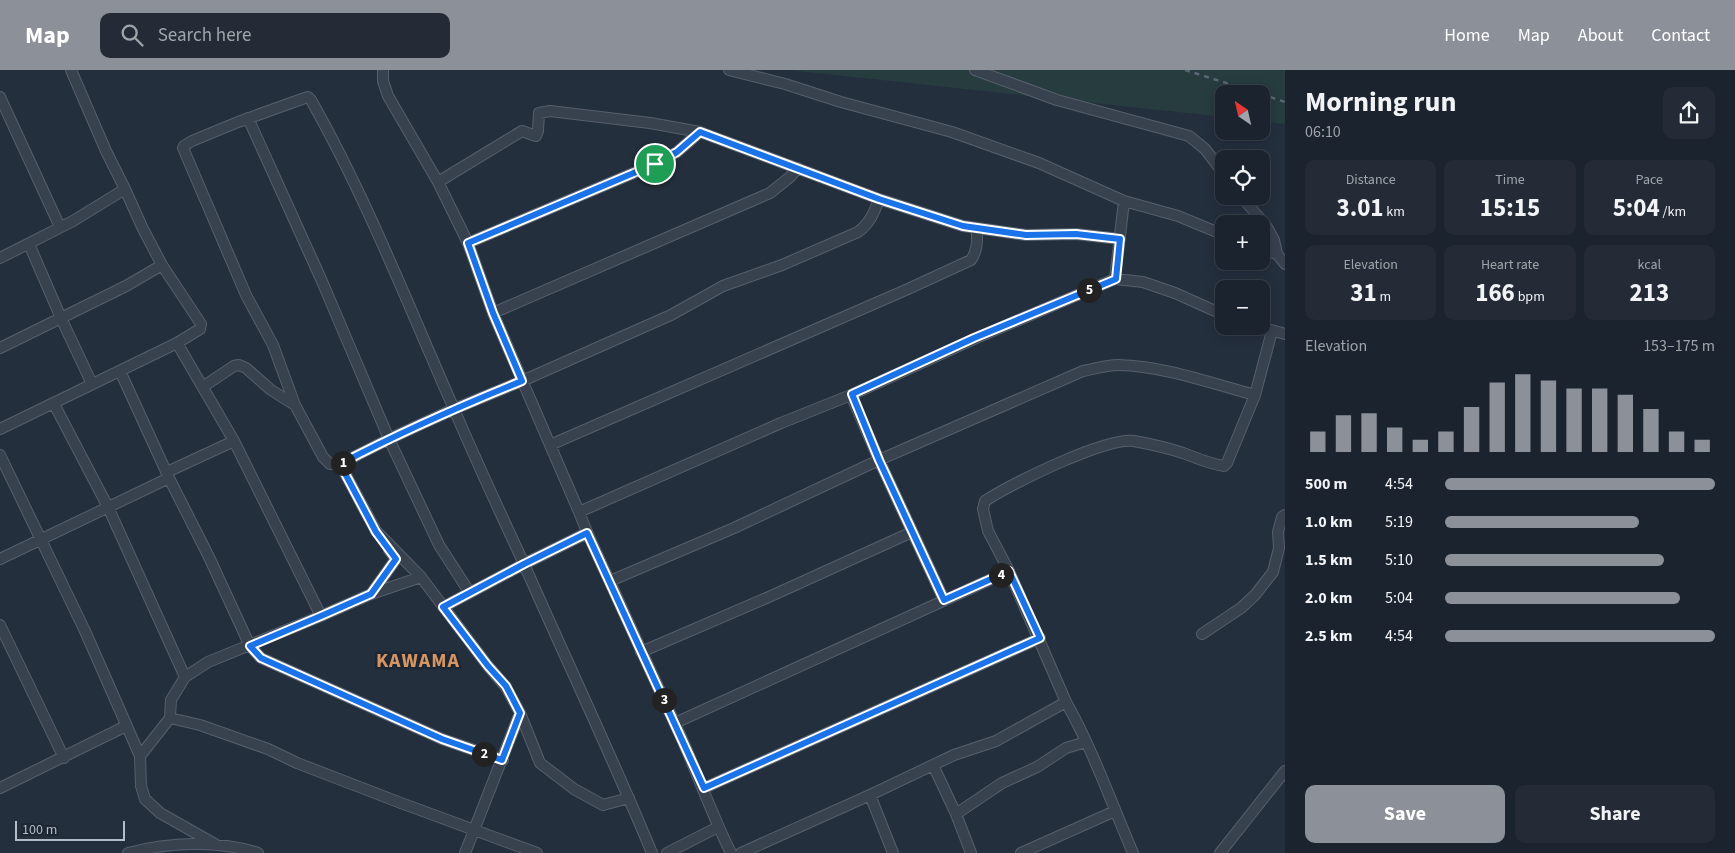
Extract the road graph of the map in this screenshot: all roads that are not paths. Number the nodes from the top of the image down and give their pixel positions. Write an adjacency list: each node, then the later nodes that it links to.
1 (71, 70): 11 (street)
2 (383, 70): 10 (street)
3 (729, 70): 13 (street)
4 (975, 70): 8 (street)
5 (0, 97): 15 (street)
6 (248, 118): 41 (street); 42 (street); 44 (street)
7 (700, 132): 9 (street); 10 (street); 19 (street)
8 (1215, 162)
9 (798, 168): 12 (street); 28 (street)
10 (438, 182): 19 (street)
11 (125, 189): 15 (street); 25 (street)
12 (879, 199): 16 (street); 35 (street)
13 (1124, 202): 17 (street); 18 (street)
14 (1249, 205): 22 (street)
15 (60, 227): 20 (street)
16 (977, 229): 18 (street); 46 (street)
17 (1215, 230)
18 (1120, 239): 26 (street)
19 (468, 243): 28 (street)
20 (29, 244): 23 (street); 29 (street)
21 (1270, 251): 22 (street)
22 (1277, 254): 24 (street)
23 (0, 258)
24 (1285, 264)
25 (162, 265): 29 (street); 32 (street)
26 (1116, 279): 27 (street); 38 (street)
27 (1215, 311)
28 (493, 313): 35 (street)
29 (61, 318): 33 (street); 36 (street)
30 (1272, 332): 31 (street); 39 (street)
31 (1285, 334)
32 (178, 343): 34 (street); 37 (street)
33 (0, 348)
34 (120, 371): 36 (street); 50 (street)
35 (522, 381): 42 (street); 46 (street)
36 (92, 384): 40 (street)
37 (204, 386): 41 (street); 45 (street)
38 (852, 394): 48 (street); 52 (street)
39 (1254, 395): 48 (street); 60 (street)
40 (54, 404): 43 (street); 51 (street)
41 (295, 404): 49 (street)
42 (454, 409): 44 (street); 59 (street)
43 (0, 430)
44 (389, 439): 49 (street); 63 (street)
45 (234, 441): 50 (street); 67 (street)
46 (550, 445): 52 (street)
47 (0, 455): 57 (street)
48 (879, 460): 55 (street); 62 (street)
49 (340, 464): 54 (street)
50 (168, 475): 51 (street); 71 (street)
51 (108, 507): 57 (street); 73 (street)
52 (580, 512): 56 (street)
53 (1285, 516): 69 (street)
54 (376, 532): 61 (street); 64 (street)
55 (912, 532): 65 (street); 72 (street)
56 (587, 533): 59 (street); 62 (street)
57 (40, 540): 58 (street); 78 (street)
58 (0, 559)
59 (524, 564): 63 (street); 90 (street)
60 (1009, 571): 65 (street); 70 (street)
61 (421, 577): 64 (street); 66 (street)
62 (610, 581): 72 (street)
63 (470, 593): 66 (street)
64 (371, 594): 67 (street)
65 (944, 600): 77 (street)
66 (443, 607): 75 (street)
67 (321, 616): 71 (street)
68 (0, 624): 83 (street)
69 (1202, 634)
70 (1040, 638): 74 (street); 88 (street)
71 (250, 646): 73 (street); 84 (street)
72 (641, 652): 77 (street)
73 (185, 677): 76 (street)
74 (1066, 702): 81 (street); 85 (street)
75 (520, 713): 79 (street); 80 (street)
76 (170, 718): 82 (street); 94 (street)
77 (675, 723): 88 (street)
78 (126, 726): 82 (street); 83 (street)
79 (513, 734): 80 (street); 84 (street)
80 (530, 735): 90 (street)
81 (1086, 742): 91 (street); 92 (street)
82 (140, 756): 95 (street)
83 (64, 758): 87 (street)
84 (502, 760): 94 (street)
85 (933, 765): 89 (street); 92 (street)
86 (1285, 771): 108 (street)
87 (0, 788)
88 (704, 788): 93 (street)
89 (870, 796): 103 (street); 104 (street)
90 (629, 798): 100 (street)
91 (1115, 812): 106 (street); 107 (street)
92 (956, 814): 105 (street)
93 (718, 828): 101 (street); 102 (street)
94 (475, 830): 98 (street); 99 (street)
95 (215, 844): 96 (street); 97 (street)
96 (128, 853)
97 (258, 853)
98 (465, 853)
99 (537, 853)
100 (652, 853)
101 (667, 853)
102 (731, 853)
103 (741, 853)
104 (893, 853)
105 (971, 853)
106 (1021, 853)
107 (1133, 853)
108 (1220, 853)

